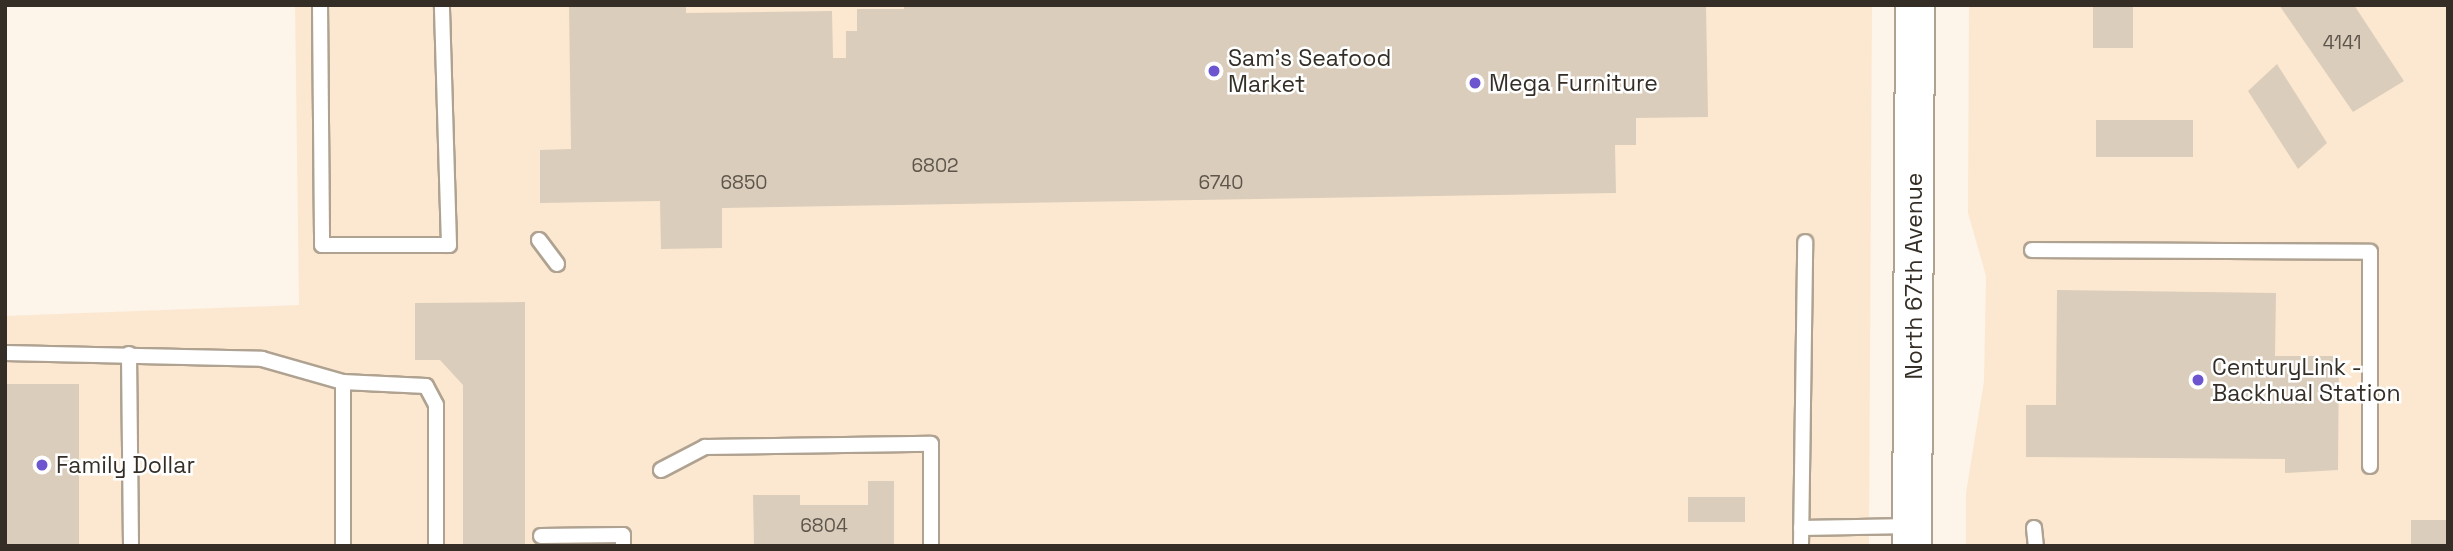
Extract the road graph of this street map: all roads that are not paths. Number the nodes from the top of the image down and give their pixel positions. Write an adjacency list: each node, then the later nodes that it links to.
1 (320, 5): 2 (lane)
2 (442, 5)
3 (1915, 5): 16 (main road, North 67th Avenue)
4 (539, 240): 7 (lane)
5 (1805, 242): 13 (lane)
6 (2032, 250): 11 (lane)
7 (557, 264)
8 (5, 353): 9 (lane)
9 (130, 354): 10 (lane); 17 (lane)
10 (343, 382): 18 (lane); 19 (lane)
11 (2370, 466)
12 (661, 470): 21 (lane)
13 (1801, 528): 16 (lane); 22 (lane)
14 (2034, 528): 23 (lane)
15 (541, 536): 20 (lane)
16 (1912, 536)
17 (131, 546)
18 (343, 546)
19 (436, 546)
20 (623, 546)
21 (931, 546)
22 (1801, 546)
23 (2036, 546)

